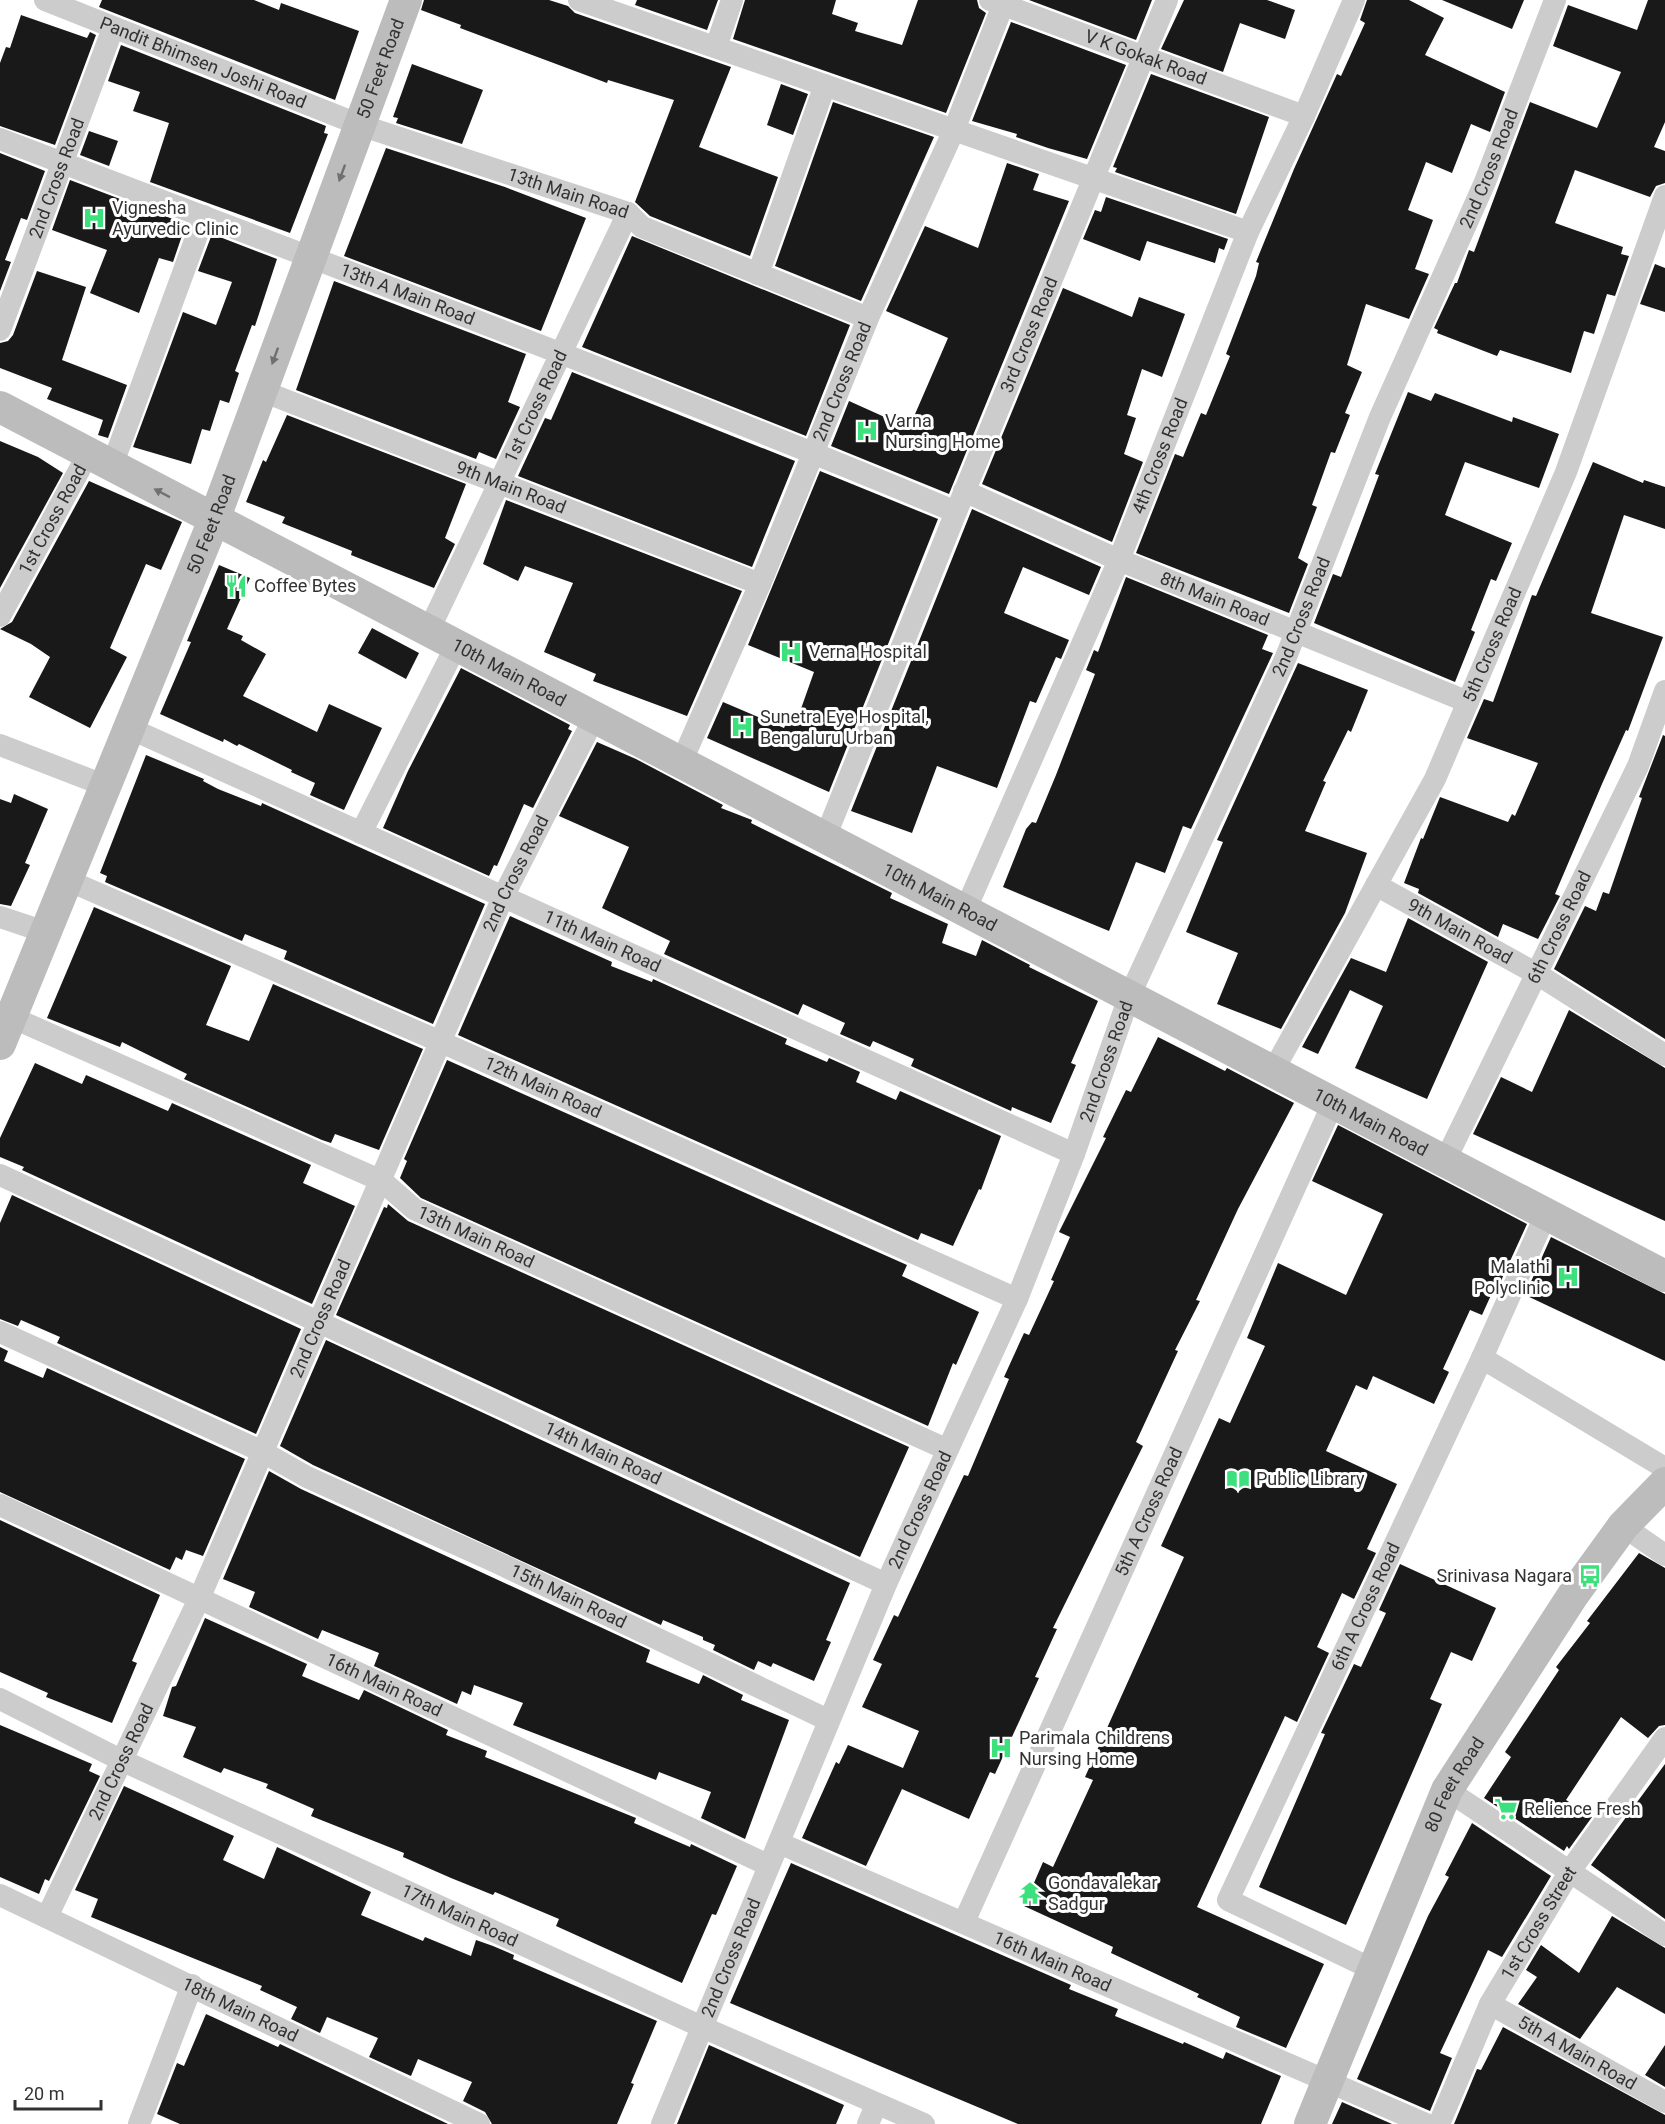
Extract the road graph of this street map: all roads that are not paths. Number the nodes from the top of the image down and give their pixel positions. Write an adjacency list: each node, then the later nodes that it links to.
1 (45, 0): 9 (street, Pandit Bhimsen Joshi Road)
2 (406, 0): 14 (main road, 50 Feet Road)
3 (579, 0): 10 (street)
4 (732, 0): 10 (street)
5 (1167, 0): 11 (street, 3rd Cross Road)
6 (1354, 0): 13 (street, 4th Cross Road)
7 (1555, 0): 39 (street, 2nd Cross Road)
8 (999, 2): 11 (street, V K Gokak Road); 15 (street, 2nd Cross Road)
9 (113, 28): 14 (street, Pandit Bhimsen Joshi Road); 17 (street, 2nd Cross Road)
10 (716, 47): 12 (street)
11 (1143, 57): 13 (street, V K Gokak Road); 18 (street, 3rd Cross Road)
12 (825, 85): 15 (street); 24 (street)
13 (1304, 116): 22 (street, 4th Cross Road)
14 (360, 125): 20 (street, 13th Main Road); 23 (main road, 50 Feet Road, one-way to 23)
15 (954, 130): 18 (street); 25 (street, 2nd Cross Road)
16 (0, 138): 17 (street, 13th A Main Road)
17 (64, 163): 21 (street, 13th A Main Road); 26 (street, 2nd Cross Road)
18 (1092, 178): 22 (street); 33 (street, 3rd Cross Road)
19 (1665, 196): 43 (street, 5th Cross Road)
20 (628, 213): 24 (street, 13th Main Road); 27 (street, 1st Cross Road)
21 (204, 216): 23 (street, 13th A Main Road); 31 (street, 1st Cross Road)
22 (1248, 232): 36 (street, 4th Cross Road)
23 (311, 257): 27 (street, 13th A Main Road); 28 (main road, 50 Feet Road, one-way to 28)
24 (758, 274): 25 (street, 13th Main Road)
25 (868, 318): 30 (street, 2nd Cross Road)
26 (1, 323)
27 (561, 353): 30 (street, 13th A Main Road); 32 (street, 1st Cross Road)
28 (262, 391): 32 (street, 9th Main Road); 35 (main road, 50 Feet Road)
29 (0, 407): 31 (main road, 10th Main Road)
30 (814, 453): 34 (street, 13th A Main Road); 37 (street, 2nd Cross Road)
31 (100, 460): 35 (main road, 10th Main Road, one-way to 31); 38 (street, 1st Cross Road)
32 (500, 483): 37 (street, 9th Main Road); 40 (street, 1st Cross Road)
33 (964, 491): 34 (street, 3rd Cross Road); 36 (street, 8th Main Road)
34 (956, 512): 50 (street, 3rd Cross Road)
35 (214, 520): 40 (main road, 10th Main Road); 45 (main road, 50 Feet Road)
36 (1119, 560): 39 (street, 8th Main Road); 54 (street, 4th Cross Road)
37 (760, 584): 47 (street, 2nd Cross Road)
38 (0, 616)
39 (1294, 631): 43 (street, 8th Main Road); 58 (street, 2nd Cross Road)
40 (428, 632): 41 (main road, 10th Main Road)
41 (456, 646): 44 (main road, 10th Main Road); 49 (street)
42 (1665, 691): 57 (street, 6th Cross Road)
43 (1468, 702): 52 (street, 5th Cross Road)
44 (594, 718): 47 (main road, 10th Main Road); 53 (street, 2nd Cross Road)
45 (129, 728): 48 (main road, 50 Feet Road); 49 (street, 11th Main Road)
46 (0, 745): 48 (street)
47 (681, 763): 50 (main road, 10th Main Road)
48 (106, 786): 51 (main road, 50 Feet Road)
49 (361, 833): 53 (street, 11th Main Road)
50 (825, 838): 54 (main road, 10th Main Road)
51 (67, 880): 56 (main road, 50 Feet Road); 60 (street, 12th Main Road)
52 (1376, 885): 57 (street, 9th Main Road); 62 (street, 5th Cross Road)
53 (503, 897): 60 (street, 2nd Cross Road); 64 (street, 11th Main Road)
54 (965, 911): 58 (main road, 10th Main Road)
55 (0, 917): 56 (street)
56 (45, 932): 59 (main road, 50 Feet Road)
57 (1537, 974): 61 (street, 9th Main Road); 65 (street, 6th Cross Road)
58 (1129, 997): 62 (main road, 10th Main Road); 64 (street, 2nd Cross Road)
59 (5, 1030): 67 (street, 13th Main Road)
60 (441, 1042): 67 (street, 2nd Cross Road); 70 (street, 12th Main Road)
61 (1665, 1055)
62 (1273, 1071): 63 (main road, 10th Main Road)
63 (1334, 1103): 65 (main road, 10th Main Road); 93 (street, 5th A Cross Road)
64 (1074, 1154): 70 (street, 2nd Cross Road)
65 (1445, 1161): 68 (main road, 10th Main Road)
66 (0, 1175): 71 (street, 14th Main Road)
67 (382, 1181): 71 (street, 2nd Cross Road); 74 (street, 13th Main Road)
68 (1546, 1214): 69 (main road, 10th Main Road); 73 (street)
69 (1665, 1276)
70 (1017, 1299): 74 (street, 2nd Cross Road)
71 (321, 1322): 75 (street, 2nd Cross Road); 81 (street, 14th Main Road)
72 (0, 1332): 75 (street, 15th Main Road)
73 (1482, 1358): 76 (street); 95 (street, 6th A Cross Road)
74 (946, 1449): 81 (street, 2nd Cross Road)
75 (261, 1451): 82 (street, 2nd Cross Road); 84 (street, 15th Main Road)
76 (1665, 1468)
77 (1665, 1483): 79 (main road, 80 Feet Road)
78 (0, 1505): 82 (street, 16th Main Road)
79 (1623, 1526): 80 (street); 87 (main road, 80 Feet Road)
80 (1665, 1555)
81 (886, 1584): 84 (street, 2nd Cross Road)
82 (200, 1599): 86 (street, 2nd Cross Road); 89 (street, 16th Main Road)
83 (0, 1699): 86 (street, 17th Main Road)
84 (828, 1719): 88 (street, 2nd Cross Road)
85 (1665, 1738): 90 (street, 1st Cross Street)
86 (121, 1760): 92 (street, 2nd Cross Road); 98 (street, 17th Main Road)
87 (1448, 1790): 90 (street); 95 (main road, 80 Feet Road)
88 (779, 1843): 89 (street, 2nd Cross Road); 93 (street, 16th Main Road)
89 (768, 1865): 98 (street, 2nd Cross Road)
90 (1569, 1871): 94 (street); 97 (street, 1st Cross Street)
91 (0, 1895): 92 (street, 18th Main Road)
92 (47, 1917): 96 (street, 18th Main Road)
93 (964, 1922): 99 (street, 16th Main Road)
94 (1665, 1935)
95 (1374, 1970): 99 (main road, 80 Feet Road)
96 (192, 1985): 102 (street); 103 (street, 18th Main Road)
97 (1490, 2004): 100 (street, 5th A Main Road); 108 (street, 1st Cross Street)
98 (702, 2027): 101 (street, 17th Main Road); 104 (street, 2nd Cross Road)
99 (1327, 2080): 106 (main road, 80 Feet Road); 107 (street, 16th Main Road)
100 (1665, 2102)
101 (872, 2114): 105 (street, 17th Main Road)
102 (139, 2124)
103 (479, 2124)
104 (662, 2124)
105 (924, 2124)
106 (1310, 2124)
107 (1426, 2124)
108 (1439, 2124)

